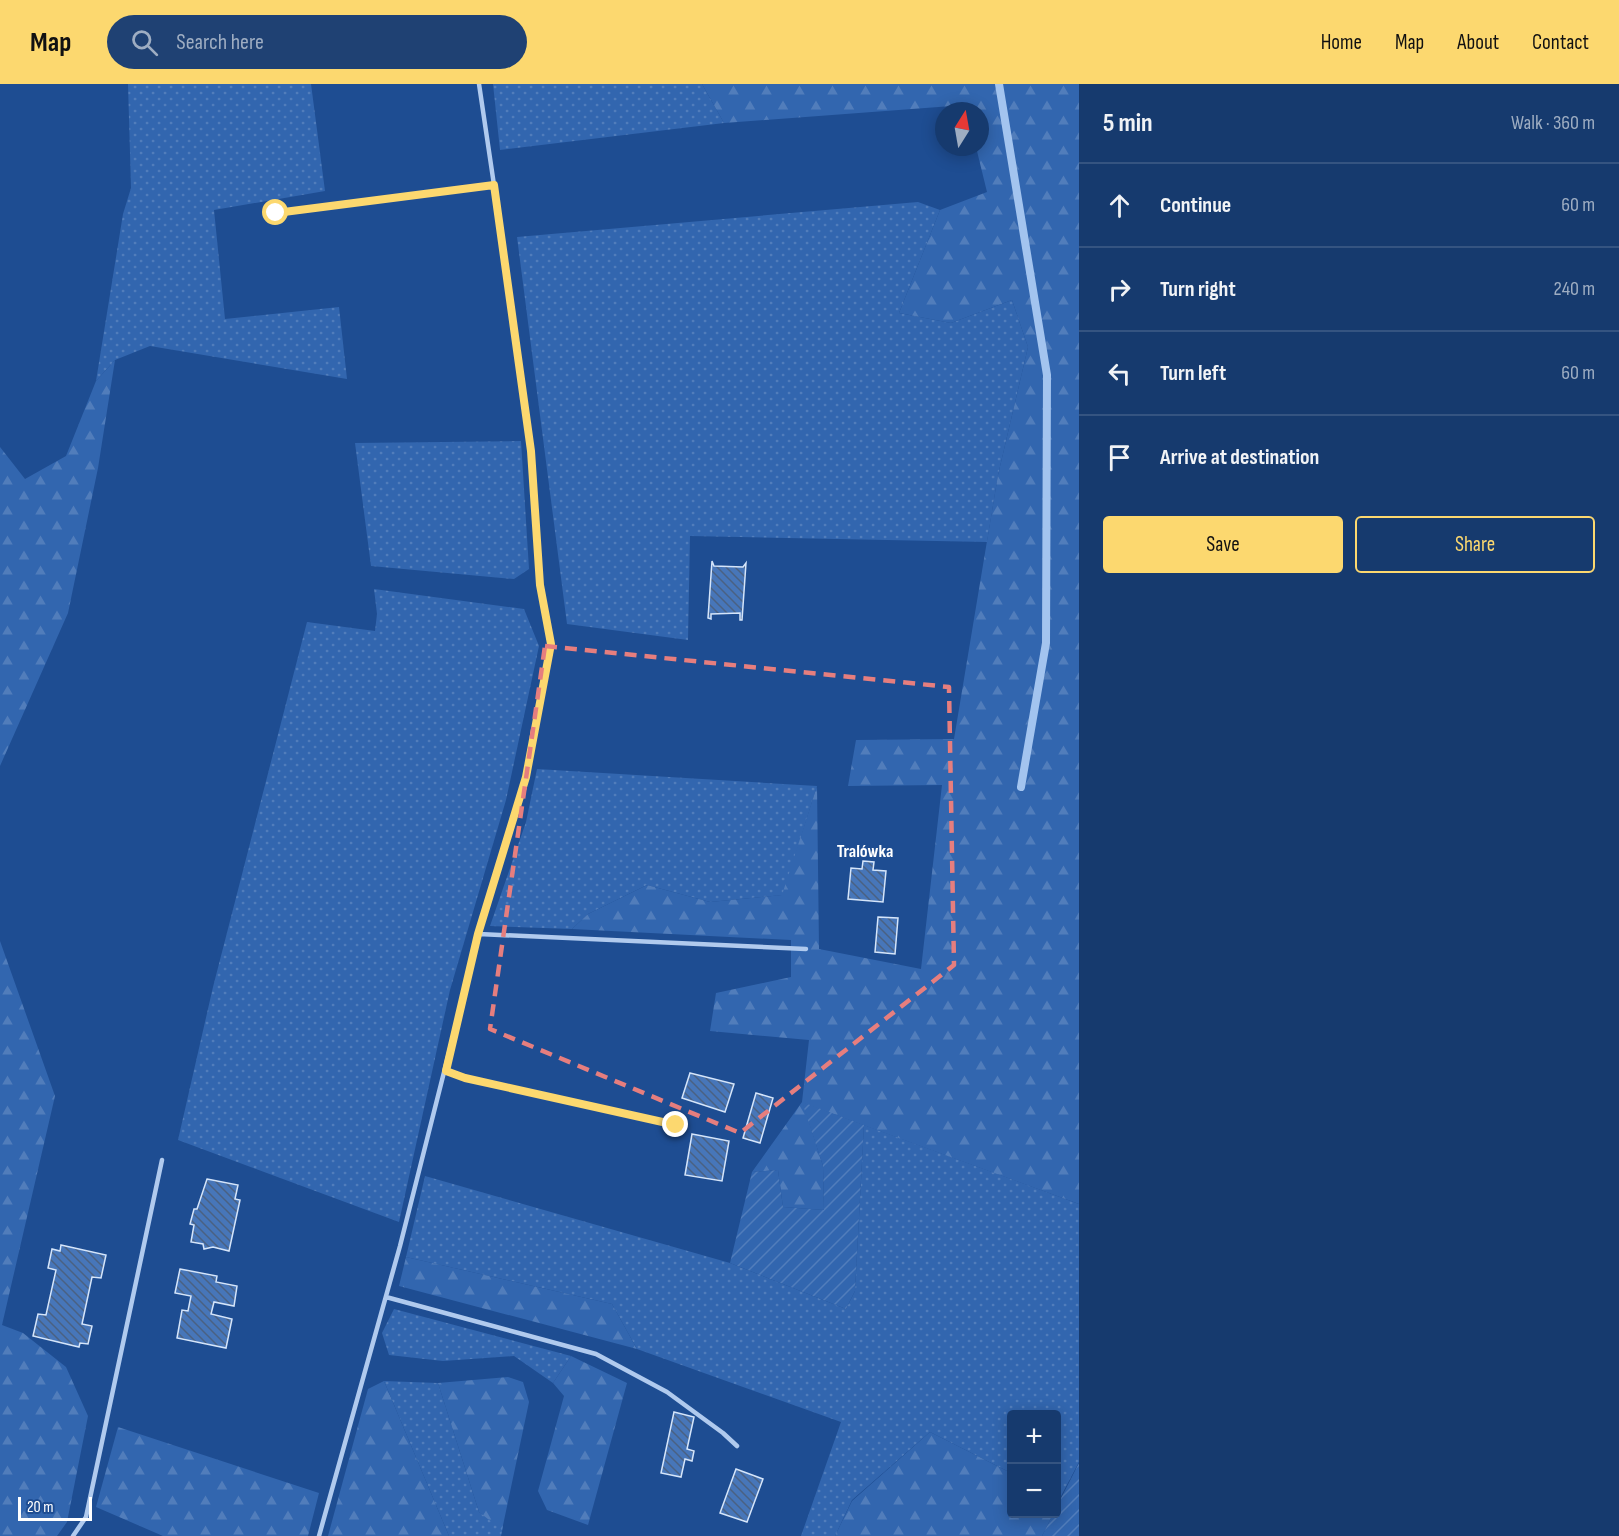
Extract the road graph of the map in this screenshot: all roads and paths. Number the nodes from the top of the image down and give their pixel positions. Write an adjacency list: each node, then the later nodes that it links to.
1 (479, 84): 2 (lane)
2 (494, 185): 3 (lane); 4 (lane)
3 (276, 213)
4 (478, 934): 5 (lane); 6 (lane)
5 (806, 949)
6 (446, 1071): 7 (lane); 9 (lane)
7 (676, 1125)
8 (162, 1160): 11 (lane)
9 (386, 1297): 10 (lane); 12 (lane)
10 (737, 1446)
11 (73, 1536)
12 (320, 1536)

